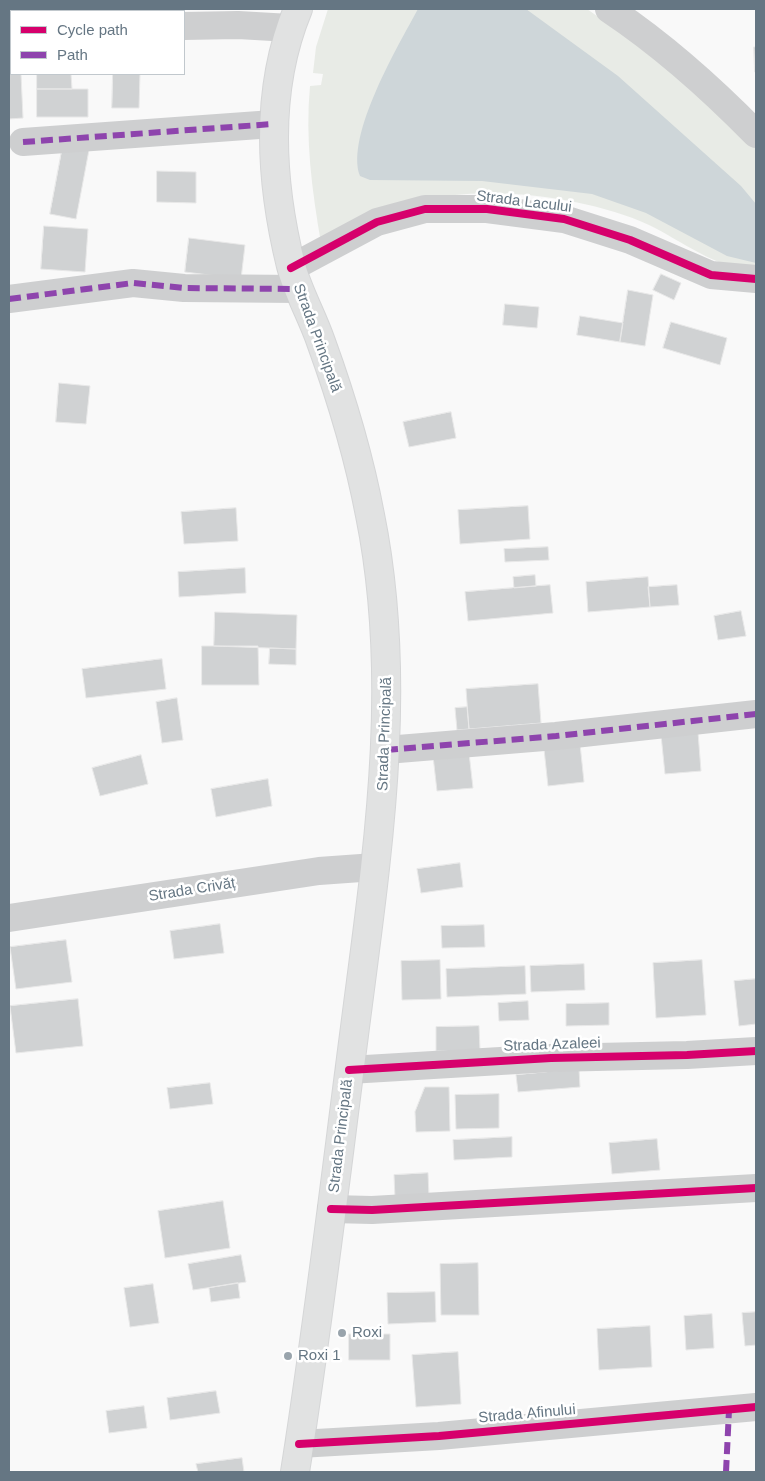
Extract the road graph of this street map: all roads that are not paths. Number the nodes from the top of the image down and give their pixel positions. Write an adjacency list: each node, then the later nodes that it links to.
1 (609, 9): 5 (street)
2 (294, 18): 3 (street); 4 (main road, Strada Principală)
3 (185, 26)
4 (273, 124): 6 (street); 7 (main road, Strada Principală)
5 (756, 134)
6 (23, 142)
7 (295, 278): 8 (street, Strada Lacului); 9 (street); 11 (main road, Strada Principală)
8 (756, 279)
9 (9, 299)
10 (756, 714): 11 (street)
11 (386, 750): 12 (main road, Strada Principală)
12 (375, 866): 13 (street, Strada Crivăț); 15 (main road, Strada Principală)
13 (9, 918)
14 (756, 1051): 15 (street, Strada Azaleei)
15 (349, 1070): 17 (main road, Strada Principală)
16 (756, 1188): 17 (street)
17 (331, 1209): 19 (main road, Strada Principală)
18 (756, 1407): 19 (street, Strada Afinului)
19 (299, 1444): 20 (main road, Strada Principală)
20 (295, 1472)

